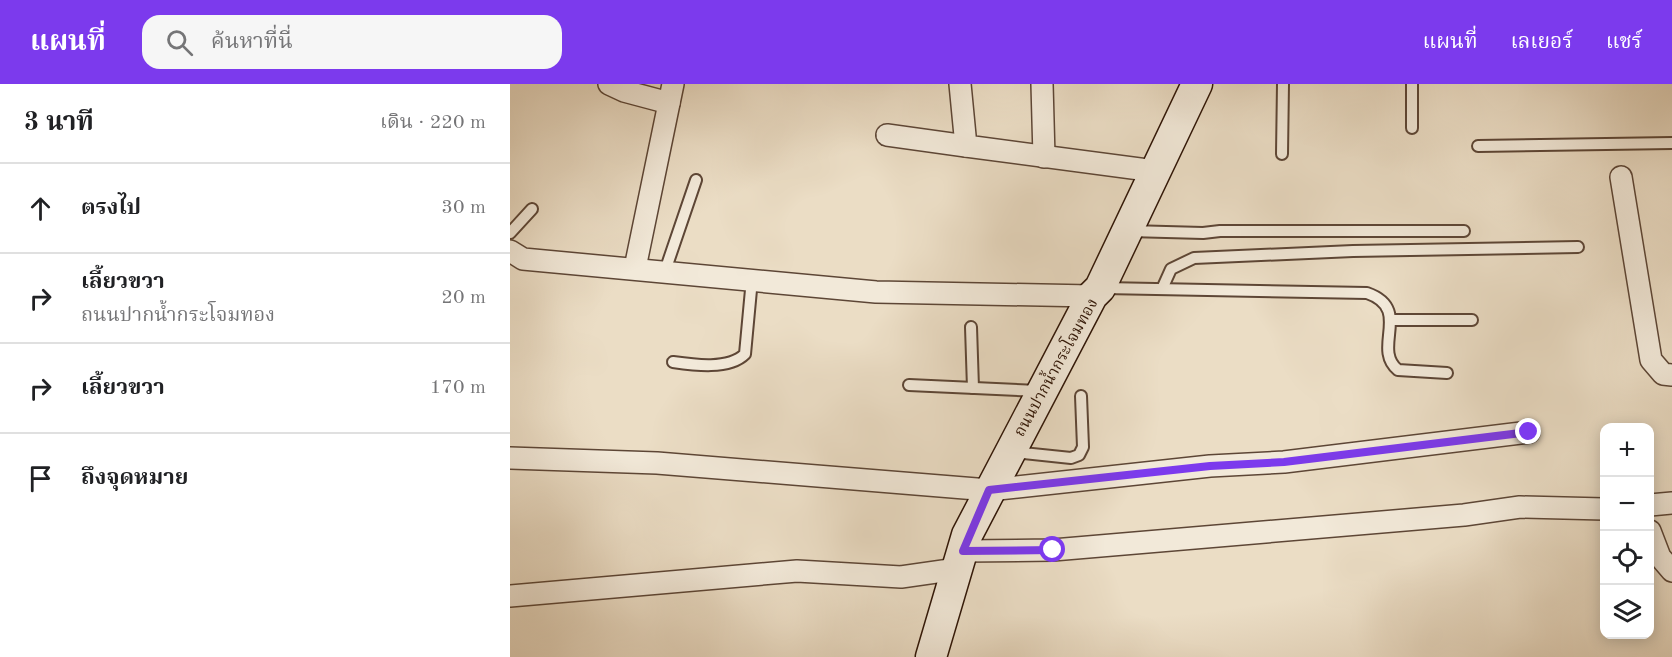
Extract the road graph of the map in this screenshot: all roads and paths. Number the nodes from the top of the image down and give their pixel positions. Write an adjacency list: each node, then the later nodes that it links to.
1 (609, 84): 7 (street)
2 (960, 84): 11 (street)
3 (1042, 84): 14 (street)
4 (1197, 84): 15 (street, ถนนปากน้ำกระโจมทอง)
5 (1283, 84): 13 (lane)
6 (1412, 84): 8 (lane)
7 (671, 93): 24 (street)
8 (1412, 128)
9 (887, 135): 11 (street)
10 (1672, 143): 12 (lane)
11 (966, 146): 14 (street)
12 (1478, 146)
13 (1282, 154)
14 (1044, 157): 15 (street)
15 (1155, 171): 19 (street, ถนนปากน้ำกระโจมทอง)
16 (1621, 177): 34 (street)
17 (696, 180): 25 (lane)
18 (532, 209): 21 (lane)
19 (1126, 231): 20 (lane); 28 (street, ถนนปากน้ำกระโจมทอง)
20 (1464, 231)
21 (510, 233)
22 (1578, 247): 27 (lane)
23 (510, 251): 24 (street)
24 (635, 268): 25 (street)
25 (665, 271): 26 (street)
26 (752, 279): 28 (street); 32 (lane)
27 (1162, 289): 28 (lane); 29 (lane)
28 (1096, 292): 37 (street, ถนนปากน้ำกระโจมทอง)
29 (1390, 320): 30 (lane); 33 (lane)
30 (1472, 320)
31 (971, 327): 36 (lane)
32 (673, 362)
33 (1447, 373)
34 (1672, 375)
35 (909, 385): 36 (lane)
36 (973, 388): 37 (lane)
37 (1041, 391): 40 (street, ถนนปากน้ำกระโจมทอง)
38 (1081, 396): 40 (lane)
39 (1529, 432): 42 (street)
40 (1009, 451): 42 (street, ถนนปากน้ำกระโจมทอง)
41 (510, 458): 42 (street)
42 (989, 490): 47 (street, ถนนปากน้ำกระโจมทอง)
43 (1672, 503): 44 (street)
44 (1654, 505)
45 (1600, 509): 47 (street)
46 (1654, 541): 48 (street)
47 (960, 560): 49 (street); 50 (street, ถนนปากน้ำกระโจมทอง)
48 (1672, 571)
49 (510, 596)
50 (932, 657)

